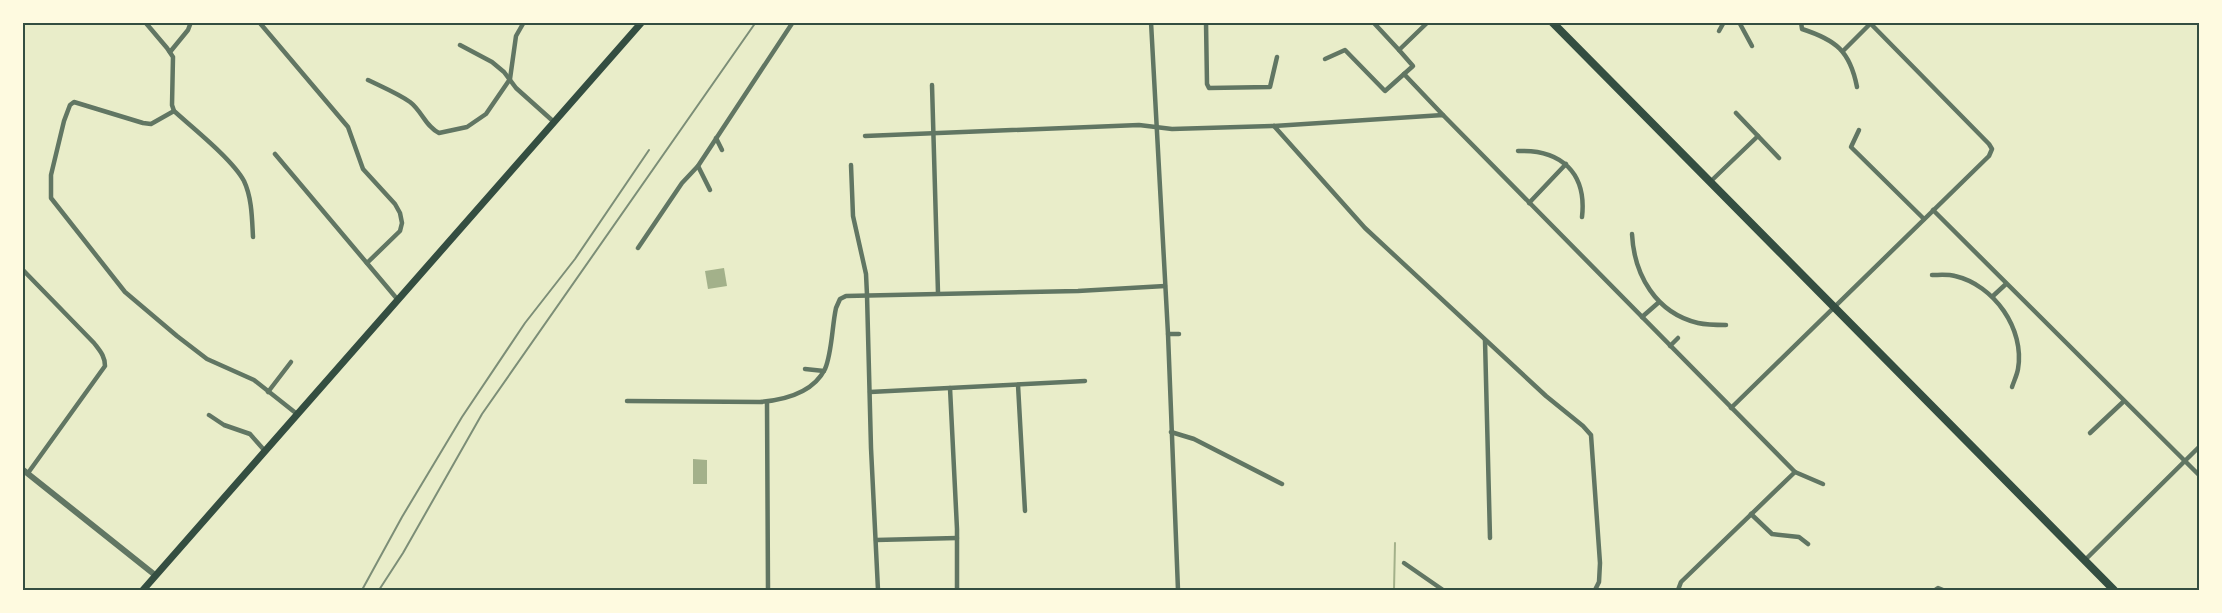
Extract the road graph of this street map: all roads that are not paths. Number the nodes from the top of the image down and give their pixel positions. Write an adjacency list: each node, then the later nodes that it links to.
1 (145, 22): 21 (street)
2 (191, 22): 21 (street)
3 (259, 22): 56 (street)
4 (524, 22): 25 (street)
5 (642, 22): 32 (main road)
6 (793, 22): 39 (street)
7 (1151, 22): 34 (street)
8 (1206, 22): 22 (street)
9 (1372, 22): 19 (street)
10 (1428, 22): 19 (street)
11 (1552, 22): 47 (main road)
12 (1724, 22): 16 (street)
13 (1739, 22): 18 (street)
14 (1801, 22): 20 (street)
15 (1869, 23): 20 (street); 50 (street)
16 (1719, 31)
17 (460, 45): 25 (street)
18 (1752, 46)
19 (1399, 50): 24 (street)
20 (1843, 51): 28 (street)
21 (170, 52): 29 (street)
22 (1277, 57)
23 (1325, 58): 24 (street)
24 (1404, 74): 31 (street)
25 (510, 79): 26 (street); 32 (street)
26 (368, 80)
27 (932, 85): 36 (street)
28 (1857, 87)
29 (174, 111): 54 (street); 81 (street)
30 (1736, 113): 38 (street)
31 (1443, 115): 33 (street); 49 (street)
32 (554, 122): 64 (main road)
33 (1274, 126): 34 (street); 72 (street)
34 (1158, 127): 36 (street); 60 (street)
35 (1859, 130): 52 (street)
36 (933, 134): 37 (street); 61 (street)
37 (865, 136)
38 (1758, 136): 43 (street); 47 (street)
39 (716, 138): 40 (street); 46 (street)
40 (722, 150)
41 (1518, 151): 44 (street)
42 (275, 154): 56 (street)
43 (1779, 158)
44 (1566, 164): 49 (street); 51 (street)
45 (851, 165): 62 (street)
46 (698, 166): 48 (street); 55 (street)
47 (1710, 182): 66 (main road)
48 (710, 190)
49 (1529, 202): 67 (street)
50 (1933, 210): 52 (street); 59 (street)
51 (1582, 217)
52 (1924, 219): 66 (street)
53 (1632, 234): 65 (street)
54 (254, 237)
55 (638, 248)
56 (367, 263): 64 (street)
57 (22, 269): 94 (street)
58 (1932, 275): 63 (street)
59 (2006, 284): 63 (street); 85 (street)
60 (1165, 286): 61 (street); 69 (street)
61 (938, 293): 62 (street)
62 (867, 295): 76 (street); 82 (street)
63 (1993, 296): 79 (street)
64 (398, 300): 87 (main road)
65 (1658, 303): 67 (street); 68 (street)
66 (1834, 306): 86 (street); 105 (main road)
67 (1642, 317): 73 (street)
68 (1726, 325)
69 (1168, 334): 70 (street); 89 (street)
70 (1179, 334)
71 (1678, 338): 73 (street)
72 (1485, 340): 102 (street); 114 (street)
73 (1670, 346): 86 (street)
74 (291, 362): 81 (street)
75 (805, 369): 76 (street)
76 (824, 371): 84 (street)
77 (1085, 381): 78 (street)
78 (1018, 385): 80 (street); 99 (street)
79 (2012, 387)
80 (950, 388): 82 (street); 101 (street)
81 (268, 392): 87 (street)
82 (870, 392): 103 (street)
83 (627, 401): 84 (street)
84 (767, 402): 109 (street)
85 (2123, 402): 90 (street); 93 (street)
86 (1731, 408): 95 (street)
87 (297, 414): 92 (main road)
88 (209, 415): 92 (street)
89 (1171, 432): 97 (street); 112 (street)
90 (2090, 433)
91 (2199, 446): 93 (street)
92 (265, 451): 107 (main road)
93 (2184, 461): 96 (street); 105 (street)
94 (25, 471): 107 (street)
95 (1795, 472): 98 (street); 100 (street)
96 (2199, 476)
97 (1282, 484)
98 (1823, 484)
99 (1025, 512)
100 (1751, 514): 104 (street); 115 (street)
101 (957, 538): 103 (street); 111 (street)
102 (1490, 538)
103 (876, 540): 110 (street)
104 (1808, 544)
105 (2084, 561): 118 (main road)
106 (1404, 563): 113 (street)
107 (155, 575): 108 (main road)
108 (143, 591)
109 (768, 591)
110 (878, 591)
111 (957, 591)
112 (1179, 591)
113 (1443, 591)
114 (1595, 591)
115 (1678, 591)
116 (1935, 591): 117 (street)
117 (1943, 591)
118 (2114, 591)

